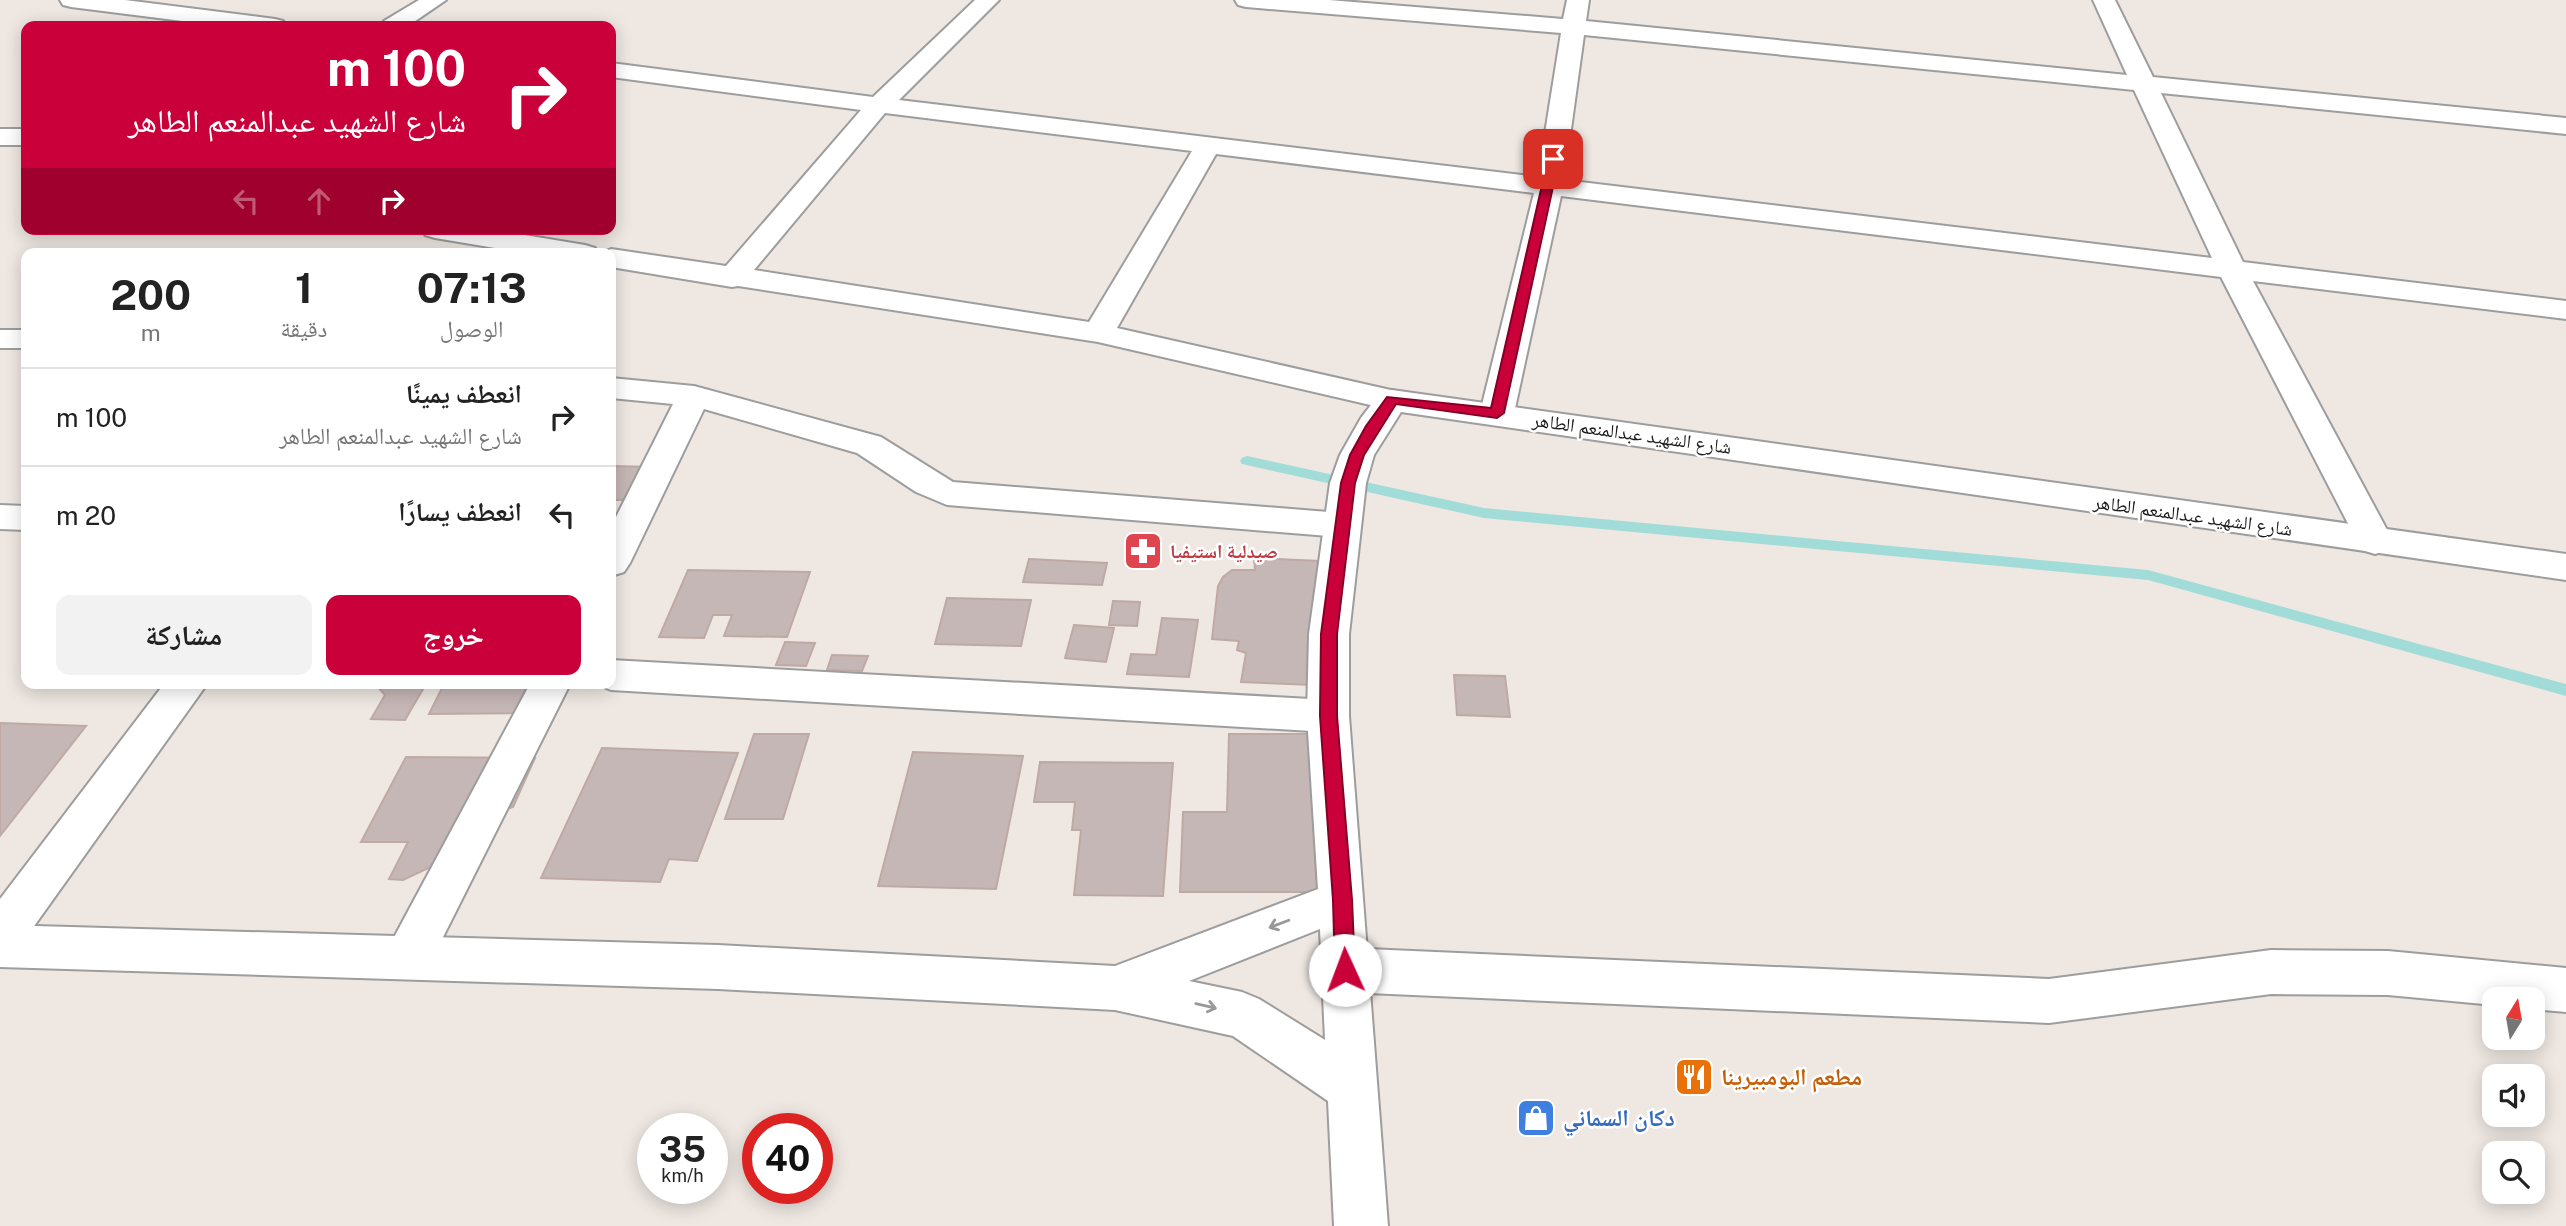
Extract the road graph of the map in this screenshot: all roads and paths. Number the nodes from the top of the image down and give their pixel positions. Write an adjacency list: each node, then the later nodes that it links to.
1 (71, 0): 7 (street)
2 (435, 0): 8 (street)
3 (988, 0): 11 (street)
4 (1246, 0): 6 (street)
5 (2104, 0): 10 (street)
6 (1575, 14): 10 (street); 16 (street)
7 (236, 21)
8 (400, 21)
9 (616, 71): 11 (street)
10 (2144, 84): 12 (street); 20 (street)
11 (879, 105): 15 (street); 21 (street)
12 (2566, 126)
13 (0, 137): 14 (street)
14 (21, 137)
15 (1209, 144): 16 (street); 23 (street)
16 (1550, 185): 20 (street); 29 (street)
17 (471, 235): 18 (street)
18 (549, 248)
19 (616, 259): 21 (street, شارع الشهيد عبدالمنعم الطاهر)
20 (2232, 270): 22 (street); 33 (street)
21 (732, 278): 23 (street, شارع الشهيد عبدالمنعم الطاهر)
22 (2566, 310)
23 (1098, 334): 28 (street, شارع الشهيد عبدالمنعم الطاهر)
24 (0, 339): 25 (street)
25 (21, 339)
26 (616, 388): 27 (street)
27 (694, 396): 32 (street); 34 (street)
28 (1392, 400): 29 (street, شارع الشهيد عبدالمنعم الطاهر); 32 (street)
29 (1497, 413): 33 (street, شارع الشهيد عبدالمنعم الطاهر)
30 (0, 517): 31 (street)
31 (21, 518)
32 (1341, 524): 39 (street)
33 (2375, 541): 35 (street, شارع الشهيد عبدالمنعم الطاهر)
34 (616, 553)
35 (2566, 567)
36 (616, 675): 39 (street)
37 (183, 689): 41 (street)
38 (547, 689): 43 (street)
39 (1328, 716): 40 (street)
40 (1342, 900): 44 (street); 45 (street, one-way to 45)
41 (0, 934)
42 (0, 946): 43 (street)
43 (408, 958): 45 (street)
44 (1345, 970): 46 (street); 47 (street)
45 (1115, 988): 47 (street, one-way to 47)
46 (2566, 990)
47 (1351, 1087): 48 (street)
48 (1360, 1226)

